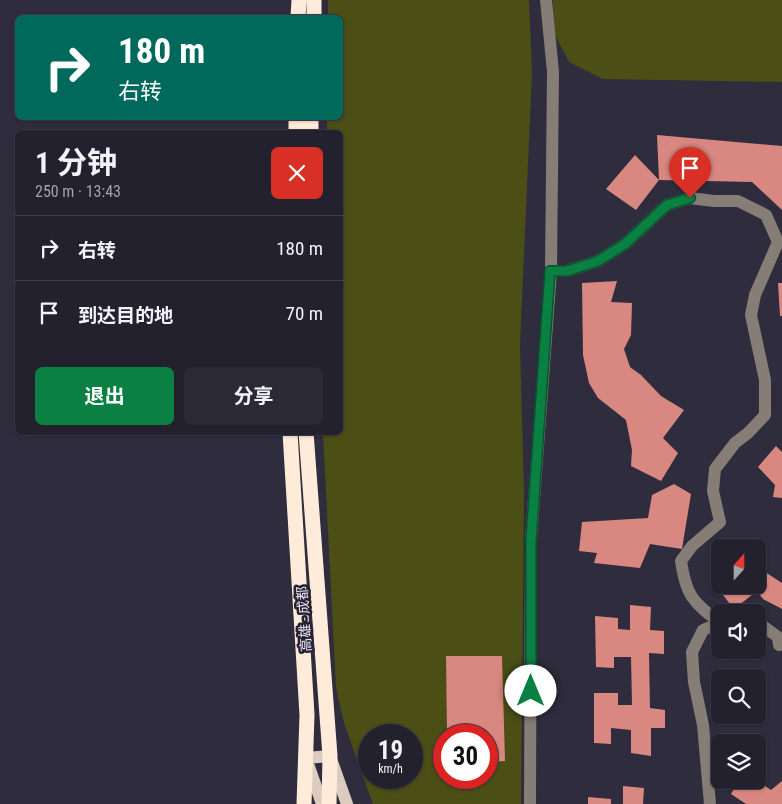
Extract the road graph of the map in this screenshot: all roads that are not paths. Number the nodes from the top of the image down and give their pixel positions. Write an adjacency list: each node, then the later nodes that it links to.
1 (299, 0): 4 (highway)
2 (314, 0): 5 (highway)
3 (546, 0): 6 (street)
4 (298, 15)
5 (314, 15)
6 (550, 271): 9 (street); 19 (street)
7 (290, 435): 14 (highway, 高雄 - 成都)
8 (306, 435): 13 (highway, 高雄 - 成都)
9 (711, 616)
10 (711, 627): 20 (street)
11 (766, 628): 12 (street)
12 (779, 645)
13 (330, 756): 14 (main road); 17 (highway, 高雄 - 成都); 18 (main road)
14 (306, 758): 15 (highway, 高雄 - 成都); 16 (main road)
15 (304, 804)
16 (322, 804)
17 (329, 804)
18 (347, 804)
19 (530, 804)
20 (710, 804)

